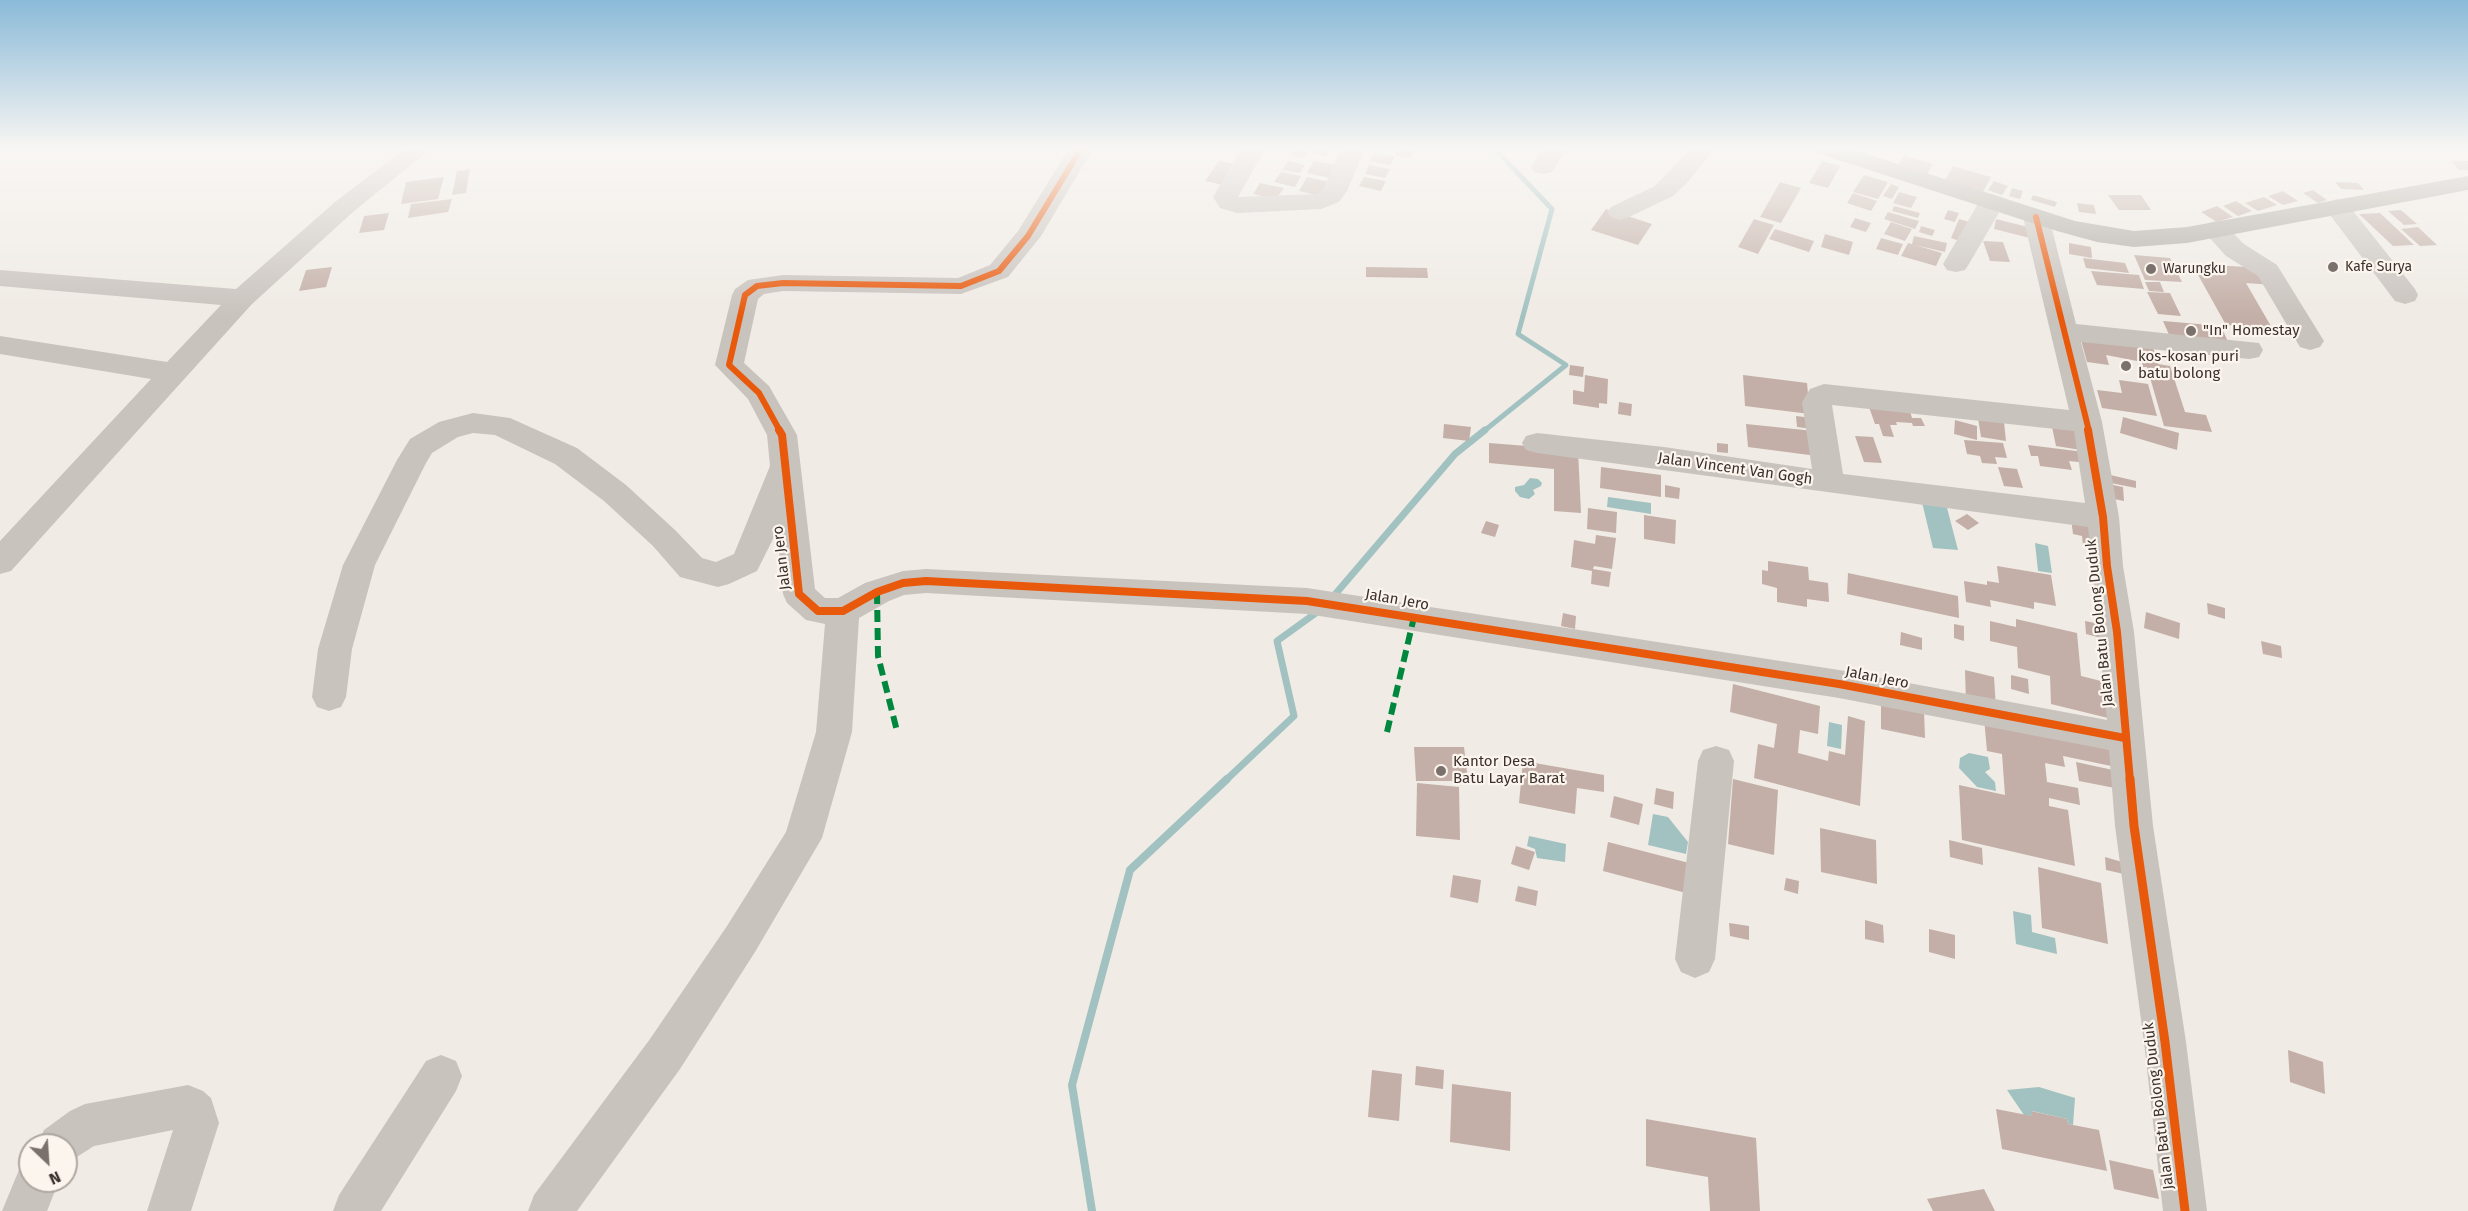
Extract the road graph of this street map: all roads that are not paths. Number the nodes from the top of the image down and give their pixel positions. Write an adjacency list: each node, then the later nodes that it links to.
1 (348, 204): 16 (street)
2 (1049, 204): 24 (street)
3 (1231, 204): 4 (street)
4 (1273, 204)
5 (1638, 204): 10 (street)
6 (1991, 204): 13 (street)
7 (1996, 204): 11 (highway)
8 (2356, 204): 9 (highway)
9 (2337, 207): 12 (highway); 15 (street)
10 (1620, 212)
11 (2036, 217): 12 (highway); 17 (street, Jalan Batu Bolong Duduk)
12 (2215, 230): 18 (street)
13 (1956, 264)
14 (0, 278): 16 (street)
15 (2405, 295)
16 (243, 298): 21 (street)
17 (2066, 332): 20 (street); 22 (street, Jalan Batu Bolong Duduk)
18 (2310, 341)
19 (0, 345): 21 (street)
20 (2249, 350)
21 (174, 373): 27 (street)
22 (2087, 422): 25 (street, Jalan Vincent Van Gogh); 26 (street, Jalan Batu Bolong Duduk)
23 (1537, 443): 25 (street, Jalan Vincent Van Gogh)
24 (785, 464): 28 (street, Jalan Jero); 29 (street, Jalan Jero)
25 (1829, 483): 26 (street)
26 (2103, 517): 30 (street, Jalan Batu Bolong Duduk)
27 (0, 562)
28 (843, 611): 30 (street, Jalan Jero); 39 (street)
29 (329, 697)
30 (2125, 738): 40 (street, Jalan Batu Bolong Duduk)
31 (1716, 761): 32 (street)
32 (1695, 960)
33 (441, 1076): 38 (street)
34 (75, 1133): 37 (street)
35 (32, 1193): 36 (street)
36 (24, 1211)
37 (169, 1211)
38 (355, 1211)
39 (550, 1211)
40 (2185, 1211)

